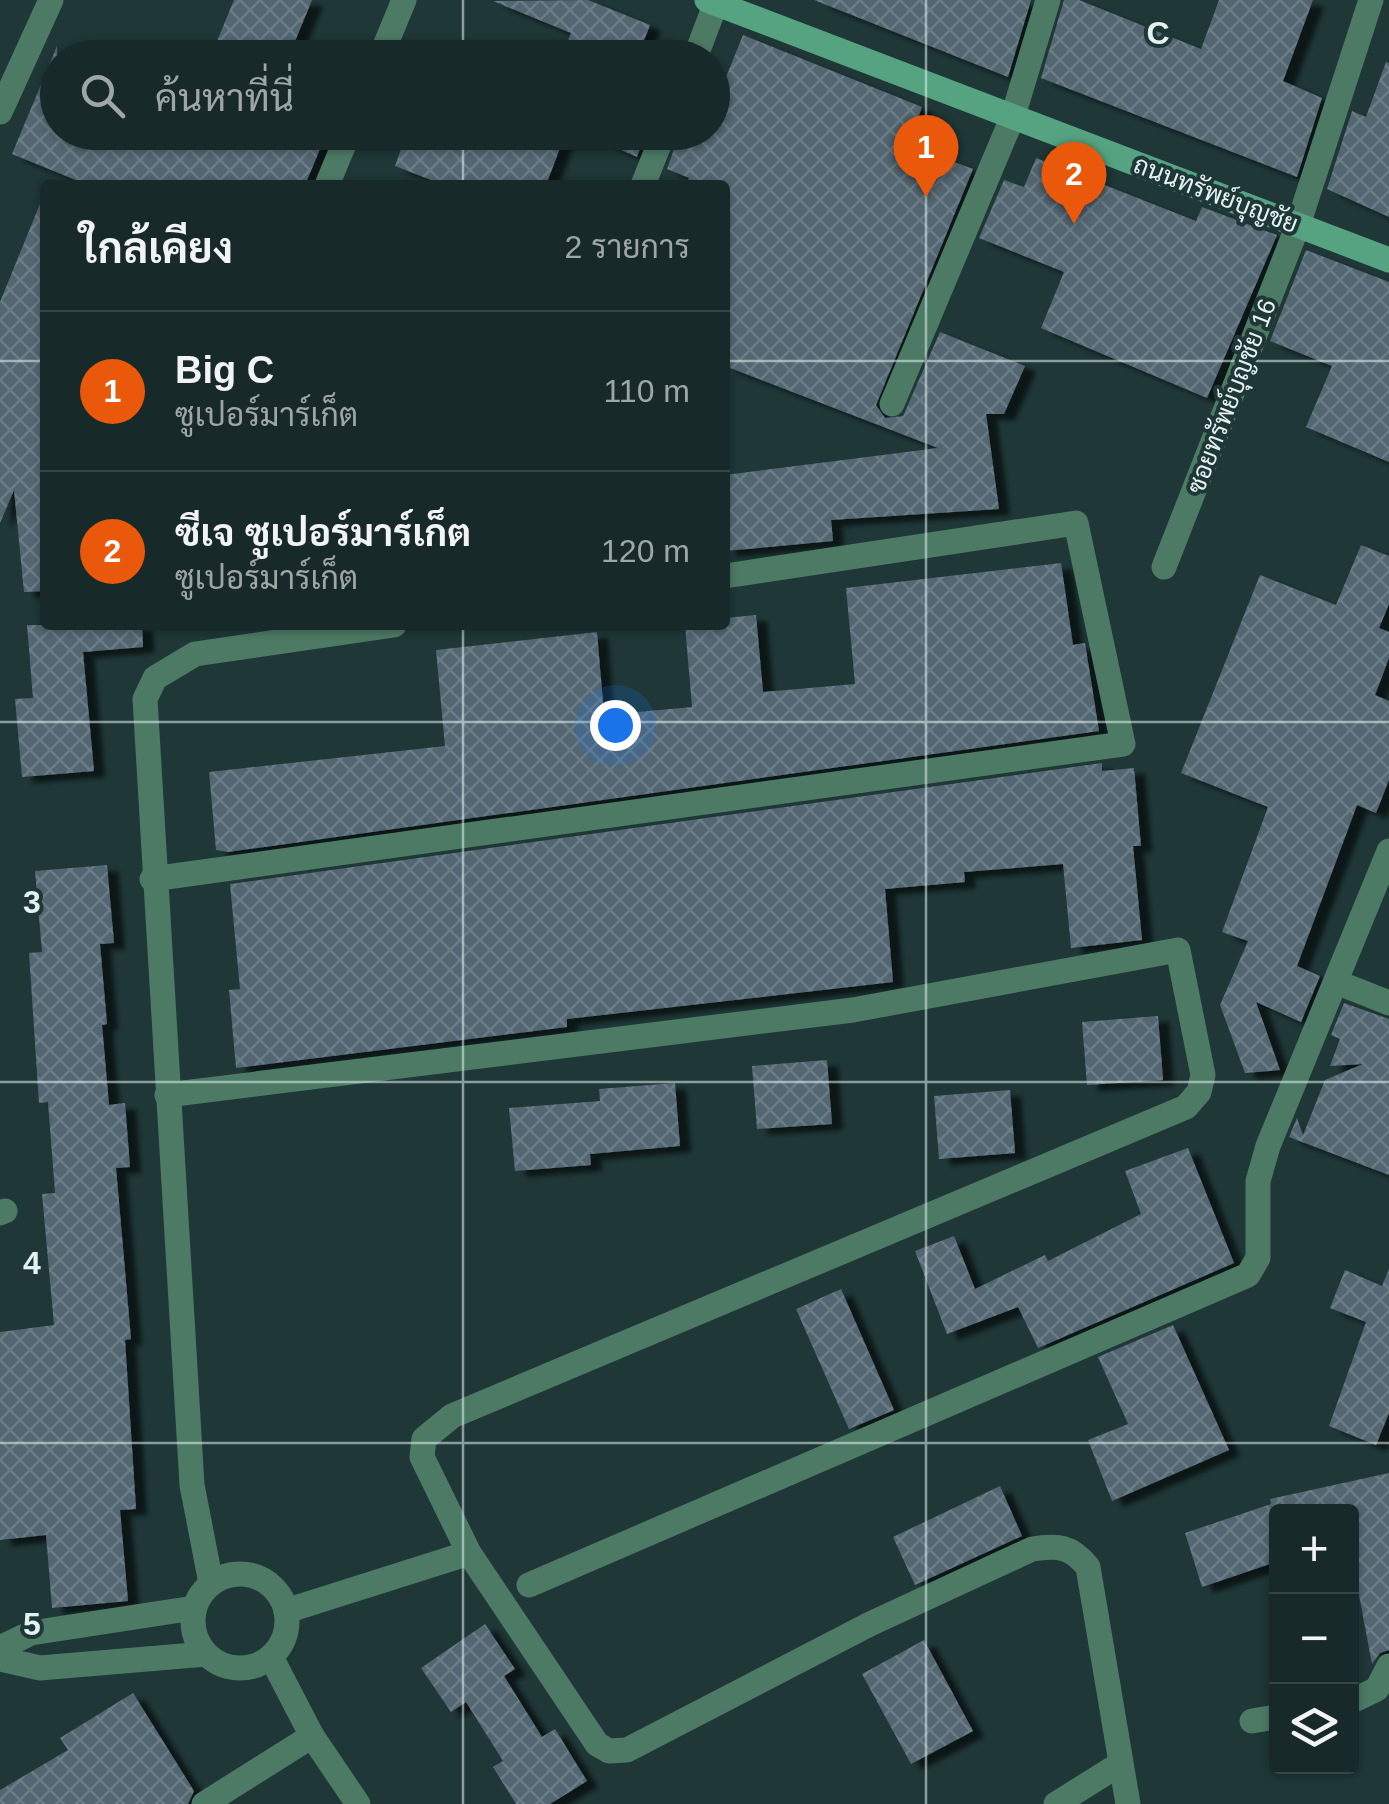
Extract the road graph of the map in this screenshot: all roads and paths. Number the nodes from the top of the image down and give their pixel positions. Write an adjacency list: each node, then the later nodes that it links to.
1 (51, 0): 8 (street)
2 (404, 0): 6 (street)
3 (1048, 0): 9 (street)
4 (1371, 0): 14 (street, ซอยทรัพย์บุญชัย 16)
5 (714, 1): 7 (street); 9 (street, ถนนทรัพย์บุญชัย)
6 (387, 40)
7 (700, 40)
8 (0, 112)
9 (1012, 116): 14 (street, ถนนทรัพย์บุญชัย); 16 (street)
10 (342, 150): 12 (street)
11 (657, 150): 13 (street)
12 (329, 180)
13 (645, 180)
14 (1298, 225): 15 (street, ถนนทรัพย์บุญชัย); 17 (street, ซอยทรัพย์บุญชัย 16)
15 (1389, 260)
16 (892, 404)
17 (1164, 567)
18 (730, 575): 21 (street)
19 (360, 630): 21 (street)
20 (1389, 851): 22 (street)
21 (152, 879): 24 (street)
22 (1336, 982): 23 (street); 27 (street)
23 (1389, 1003)
24 (166, 1095): 25 (street); 26 (street)
25 (469, 1553): 29 (street); 37 (street)
26 (212, 1582): 28 (street); 29 (street)
27 (529, 1585)
28 (194, 1608): 30 (street); 31 (street)
29 (286, 1611): 32 (street)
30 (0, 1648)
31 (206, 1654): 32 (street); 33 (street)
32 (272, 1657): 36 (street)
33 (0, 1659)
34 (1389, 1666): 35 (street)
35 (1359, 1697)
36 (312, 1736): 38 (street); 39 (street)
37 (1120, 1764): 40 (street); 41 (street)
38 (204, 1804)
39 (358, 1804)
40 (1056, 1804)
41 (1128, 1804)

